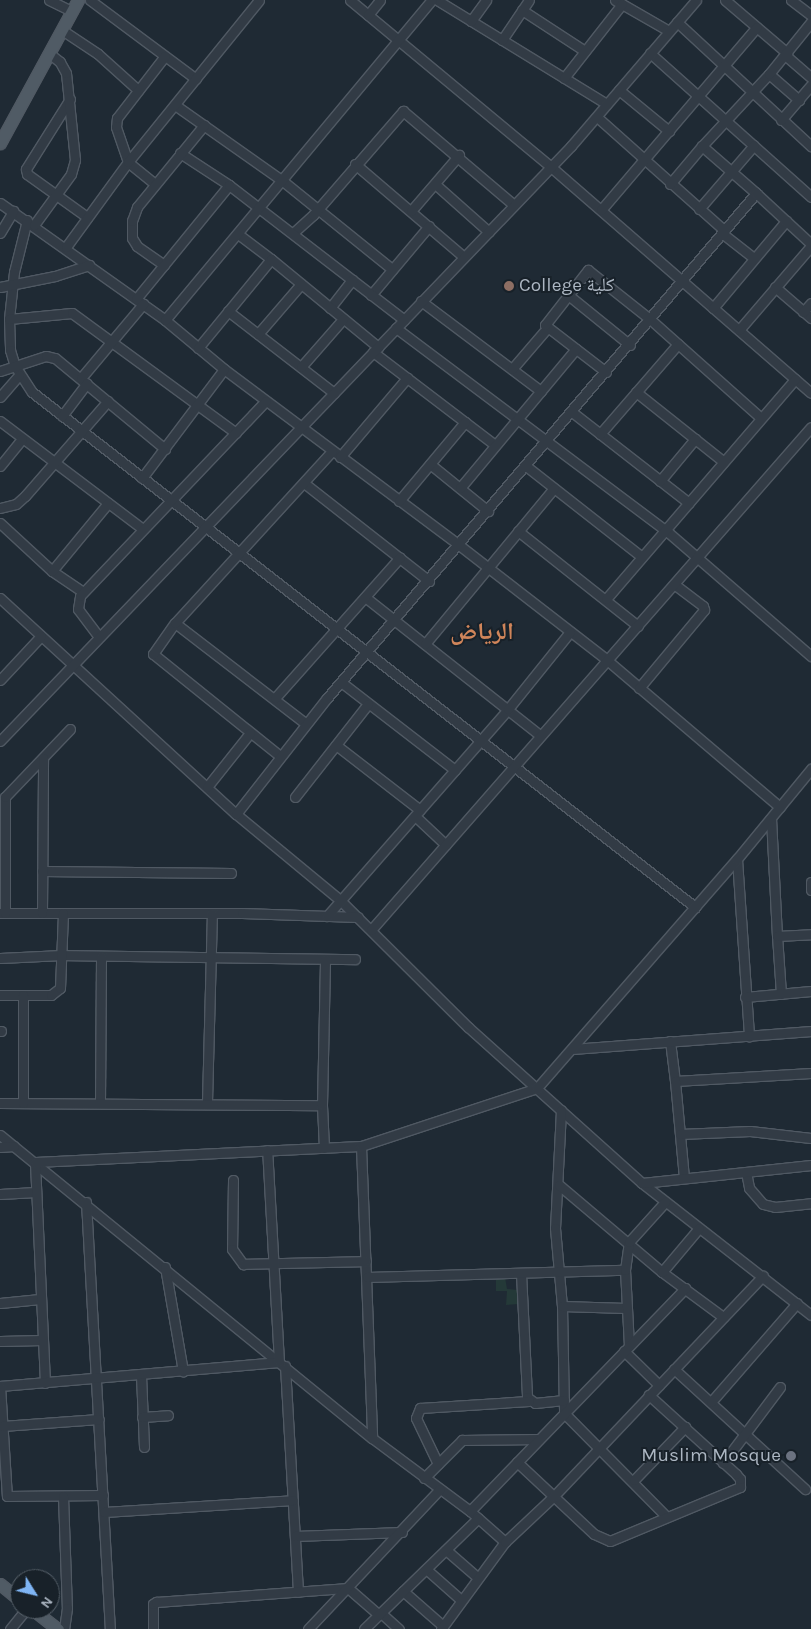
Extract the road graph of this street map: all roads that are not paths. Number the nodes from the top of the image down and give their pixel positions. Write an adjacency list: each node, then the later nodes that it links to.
1 (49, 0): 16 (street)
2 (78, 0): 16 (main road)
3 (90, 0): 31 (street)
4 (259, 0): 36 (street)
5 (350, 0): 17 (street)
6 (380, 0): 17 (street)
7 (432, 0): 26 (street)
8 (437, 0): 19 (street)
9 (486, 0): 19 (street)
10 (529, 0): 15 (street)
11 (725, 0): 22 (street)
12 (791, 0): 18 (street)
13 (691, 1): 20 (street)
14 (618, 2): 24 (street); 27 (street)
15 (522, 10): 25 (street); 27 (street)
16 (72, 11): 23 (main road)
17 (368, 15): 26 (street)
18 (811, 15)
19 (471, 21): 25 (street)
20 (677, 22): 24 (street); 32 (street)
21 (811, 22): 30 (street)
22 (757, 27): 30 (street); 32 (street)
23 (62, 30): 28 (main road); 38 (street)
24 (669, 31): 29 (street)
25 (502, 40): 34 (street)
26 (400, 41): 60 (street); 62 (street)
27 (585, 51): 34 (street)
28 (49, 53): 42 (street); 52 (main road)
29 (650, 53): 39 (street); 41 (street)
30 (786, 54): 33 (street); 35 (street)
31 (165, 56): 36 (street); 38 (street)
32 (722, 66): 40 (street); 41 (street)
33 (769, 74): 40 (street); 43 (street)
34 (564, 78): 44 (street)
35 (811, 78)
36 (196, 80): 45 (street)
37 (811, 85): 43 (street)
38 (138, 90): 58 (street)
39 (619, 90): 44 (street); 50 (street)
40 (751, 91): 47 (street); 48 (street)
41 (698, 95): 47 (street); 50 (street)
42 (70, 100): 69 (street); 69 (street)
43 (799, 100): 48 (street)
44 (607, 104): 46 (street)
45 (175, 105): 49 (street); 58 (street)
46 (597, 117): 57 (street); 60 (street)
47 (726, 119): 53 (street); 54 (street)
48 (782, 120): 51 (street)
49 (204, 125): 55 (street); 62 (street)
50 (668, 131): 57 (street)
51 (809, 141)
52 (0, 144)
53 (754, 145): 61 (street); 68 (street)
54 (702, 146): 61 (street); 65 (street)
55 (180, 153): 63 (street); 66 (street)
56 (459, 155): 59 (street); 64 (street); 71 (street)
57 (644, 160): 65 (street); 75 (street)
58 (128, 162): 63 (street); 78 (street)
59 (355, 164): 73 (street); 77 (street)
60 (551, 167): 71 (street); 75 (street)
61 (731, 172): 67 (street); 74 (street)
62 (284, 182): 72 (street); 73 (street)
63 (155, 184): 93 (street)
64 (435, 184): 77 (street); 82 (street)
65 (670, 184): 74 (street)
66 (229, 185): 72 (street); 93 (street)
67 (756, 193): 79 (street); 83 (street)
68 (810, 193)
69 (56, 195): 78 (street); 80 (street)
70 (0, 203): 76 (street)
71 (514, 205): 82 (street)
72 (261, 208): 85 (street); 86 (street)
73 (319, 209): 85 (street); 94 (street)
74 (699, 209): 83 (street)
75 (601, 210): 96 (street)
76 (13, 211): 80 (street); 84 (street)
77 (411, 211): 81 (street)
78 (87, 217): 88 (street)
79 (786, 220): 87 (street); 90 (street)
80 (31, 222): 88 (street); 98 (street)
81 (429, 226): 89 (street); 94 (street)
82 (489, 232): 89 (street)
83 (724, 232): 90 (street); 96 (street)
84 (0, 233)
85 (293, 233): 95 (street)
86 (238, 234): 91 (street); 112 (street)
87 (811, 245): 100 (street)
88 (66, 247): 92 (street)
89 (464, 257): 103 (street)
90 (754, 258): 107 (street)
91 (271, 259): 97 (street); 108 (street)
92 (89, 265): 98 (street); 104 (street)
93 (164, 265): 104 (street)
94 (392, 269): 101 (street)
95 (352, 280): 101 (street); 106 (street)
96 (683, 282): 107 (street); 114 (street)
97 (301, 284): 106 (street); 119 (street)
98 (12, 285): 99 (street); 115 (street)
99 (0, 286)
100 (775, 287): 109 (street); 118 (street)
101 (370, 294): 113 (street)
102 (567, 294): 114 (street); 116 (street); 122 (street)
103 (421, 301): 113 (street); 129 (street)
104 (139, 302): 112 (street); 120 (street)
105 (811, 302): 109 (street)
106 (330, 308): 111 (street)
107 (713, 308): 118 (street)
108 (228, 311): 119 (street); 123 (street)
109 (804, 312): 110 (street)
110 (811, 318)
111 (343, 319): 125 (street); 127 (street)
112 (165, 320): 123 (street)
113 (404, 320): 117 (street)
114 (651, 320): 121 (street); 122 (street)
115 (6, 324): 120 (street); 126 (street)
116 (548, 327): 124 (street); 129 (street)
117 (396, 328): 125 (street); 146 (street)
118 (739, 330): 134 (street)
119 (258, 334): 127 (street)
120 (110, 341): 135 (street); 143 (street)
121 (678, 344): 137 (street); 147 (street)
122 (630, 345): 131 (street)
123 (198, 348): 128 (street)
124 (576, 349): 131 (street); 136 (street)
125 (375, 350): 133 (street); 139 (street)
126 (15, 366): 130 (street); 132 (street); 135 (street)
127 (301, 367): 139 (street)
128 (224, 369): 142 (street); 143 (street)
129 (512, 369): 136 (street)
130 (0, 371)
131 (606, 372): 144 (street)
132 (19, 375): 140 (street); 145 (street)
133 (407, 378): 149 (street); 161 (street)
134 (795, 380): 138 (street); 147 (street)
135 (84, 381): 141 (street); 145 (street)
136 (541, 391): 146 (street)
137 (636, 392): 154 (street); 156 (street)
138 (811, 393)
139 (334, 394): 151 (street)
140 (0, 398)
141 (108, 401): 152 (street); 159 (street)
142 (266, 401): 151 (street); 153 (street)
143 (198, 405): 153 (street); 159 (street)
144 (572, 412): 154 (street); 157 (street)
145 (62, 416): 152 (street)
146 (518, 418): 157 (street); 158 (street)
147 (762, 418): 162 (street)
148 (0, 421): 155 (street)
149 (466, 422): 158 (street); 164 (street)
150 (811, 426): 185 (street)
151 (300, 428): 160 (street); 179 (street)
152 (82, 432): 163 (street); 167 (street)
153 (236, 433): 172 (street)
154 (600, 434): 168 (street)
155 (22, 439): 163 (street); 165 (street)
156 (695, 439): 162 (street); 168 (street)
157 (548, 440): 166 (street); 181 (street)
158 (495, 446): 170 (street)
159 (165, 449): 167 (street)
160 (332, 451): 161 (street); 169 (street)
161 (340, 457): 173 (street)
162 (724, 462): 175 (street)
163 (54, 463): 174 (street); 176 (street)
164 (430, 464): 170 (street); 173 (street)
165 (0, 466)
166 (526, 466): 171 (street); 177 (street)
167 (142, 478): 172 (street)
168 (660, 481): 175 (street)
169 (304, 483): 184 (street); 186 (street)
170 (460, 488): 177 (street)
171 (554, 488): 182 (street); 187 (street)
172 (171, 500): 179 (street); 180 (street)
173 (399, 501): 183 (street)
174 (108, 503): 180 (street); 189 (street)
175 (689, 503): 181 (street)
176 (0, 508)
177 (488, 511): 183 (street)
178 (0, 524): 189 (street)
179 (206, 526): 184 (street); 202 (street)
180 (143, 529): 192 (street)
181 (666, 530): 185 (street); 187 (street)
182 (518, 531): 188 (street); 195 (street)
183 (459, 546): 188 (street); 190 (street)
184 (240, 554): 197 (street); 199 (street)
185 (698, 556): 191 (street); 205 (street)
186 (400, 557): 190 (street); 193 (street)
187 (642, 557): 195 (street)
188 (488, 568): 200 (street); 203 (street)
189 (52, 571): 192 (street)
190 (429, 581): 196 (street)
191 (676, 585): 198 (street); 211 (street)
192 (83, 592): 202 (street)
193 (365, 597): 196 (street); 199 (street)
194 (0, 598): 201 (street)
195 (606, 598): 198 (street)
196 (396, 620): 203 (street); 204 (street)
197 (175, 623): 212 (street); 217 (street)
198 (638, 626): 206 (street)
199 (336, 629): 204 (street); 212 (street)
200 (570, 632): 206 (street); 214 (street)
201 (41, 636): 207 (street); 208 (street)
202 (99, 637): 207 (street)
203 (425, 644): 214 (street)
204 (366, 653): 210 (street); 220 (street)
205 (811, 656)
206 (607, 660): 211 (street); 218 (street)
207 (73, 665): 219 (street); 227 (street)
208 (3, 670): 209 (street)
209 (0, 680)
210 (341, 682): 213 (street); 215 (street)
211 (639, 688): 229 (street)
212 (275, 698): 215 (street)
213 (368, 704): 221 (street); 226 (street)
214 (508, 709): 218 (street); 220 (street)
215 (306, 724): 222 (street)
216 (70, 729): 223 (street)
217 (250, 733): 222 (street); 227 (street)
218 (540, 735): 224 (street)
219 (0, 741)
220 (480, 741): 224 (street); 226 (street)
221 (336, 745): 228 (street); 230 (street)
222 (280, 756): 231 (street)
223 (43, 758): 235 (street); 241 (street)
224 (512, 767): 233 (street); 240 (street)
225 (811, 769): 229 (street)
226 (455, 770): 230 (street)
227 (207, 787): 231 (street)
228 (296, 797)
229 (780, 807): 232 (street)
230 (417, 813): 233 (street); 239 (street)
231 (236, 814): 239 (street)
232 (770, 818): 234 (street); 249 (street)
233 (446, 845): 247 (street)
234 (737, 859): 240 (street); 260 (street)
235 (42, 871): 236 (street); 242 (street)
236 (231, 873)
237 (811, 882): 238 (street)
238 (811, 890)
239 (341, 901): 245 (street); 246 (street)
240 (695, 907): 264 (street)
241 (3, 913): 242 (street)
242 (42, 913): 243 (street)
243 (63, 913): 244 (street); 250 (street)
244 (212, 913): 245 (street); 253 (street)
245 (327, 916): 246 (street)
246 (358, 917): 247 (street)
247 (371, 930): 267 (street)
248 (811, 934): 249 (street)
249 (777, 936): 257 (street)
250 (62, 955): 251 (street); 252 (street); 259 (street)
251 (101, 956): 253 (street); 268 (street)
252 (0, 958)
253 (211, 958): 254 (street); 269 (street)
254 (325, 959): 255 (street); 272 (street)
255 (355, 959)
256 (811, 991): 257 (street)
257 (781, 994): 260 (street)
258 (0, 995): 259 (street)
259 (23, 995): 271 (street)
260 (745, 998): 262 (street)
261 (811, 1031): 262 (street)
262 (749, 1037): 263 (street)
263 (670, 1041): 264 (street); 266 (street)
264 (572, 1049): 267 (street)
265 (811, 1073): 266 (street)
266 (675, 1081): 274 (street)
267 (537, 1088): 273 (street); 278 (street)
268 (100, 1102): 269 (street); 271 (street)
269 (207, 1102): 272 (street)
270 (0, 1103): 271 (street)
271 (23, 1103)
272 (322, 1105): 280 (street)
273 (561, 1110): 287 (street); 288 (street)
274 (680, 1134): 276 (street); 285 (street)
275 (0, 1135): 277 (street)
276 (811, 1138)
277 (14, 1146): 279 (street); 282 (street)
278 (361, 1146): 280 (street); 296 (street)
279 (0, 1147)
280 (324, 1148): 281 (street)
281 (267, 1150): 282 (street); 297 (street)
282 (35, 1162): 289 (street); 291 (street)
283 (811, 1165): 284 (street)
284 (746, 1172): 285 (street); 293 (street)
285 (684, 1178): 287 (street)
286 (232, 1180): 297 (street)
287 (642, 1183): 292 (street)
288 (559, 1185): 295 (street); 300 (street)
289 (36, 1192): 290 (street); 306 (street)
290 (0, 1194)
291 (86, 1202): 298 (street); 320 (street)
292 (665, 1202): 294 (street); 295 (street)
293 (811, 1204)
294 (699, 1228): 301 (street); 303 (street)
295 (629, 1242): 299 (street); 301 (street)
296 (366, 1261): 297 (street); 304 (street)
297 (274, 1265): 316 (street)
298 (166, 1267): 316 (street); 318 (street)
299 (625, 1270): 300 (street); 310 (street)
300 (560, 1272): 302 (street); 309 (street)
301 (662, 1272): 305 (street)
302 (521, 1273): 304 (street); 327 (street)
303 (763, 1276): 308 (street); 312 (street)
304 (367, 1277): 336 (street)
305 (685, 1288): 312 (street); 315 (street)
306 (40, 1299): 307 (street); 313 (street)
307 (0, 1303)
308 (798, 1304): 311 (street); 328 (street)
309 (562, 1306): 310 (street); 326 (street)
310 (626, 1308): 315 (street)
311 (811, 1315)
312 (723, 1317): 317 (street)
313 (42, 1340): 314 (street); 321 (street)
314 (0, 1342)
315 (626, 1348): 322 (street); 329 (street)
316 (282, 1364): 318 (street); 336 (street); 350 (street)
317 (674, 1369): 322 (street); 328 (street)
318 (183, 1371): 319 (street)
319 (141, 1375): 320 (street); 331 (street)
320 (97, 1379): 321 (street); 332 (street)
321 (45, 1383): 323 (street)
322 (659, 1385): 325 (street)
323 (0, 1386): 333 (street)
324 (780, 1387): 335 (street)
325 (649, 1395): 334 (street); 339 (street)
326 (564, 1400): 327 (street); 329 (street)
327 (529, 1401): 342 (street)
328 (711, 1402): 335 (street)
329 (564, 1413): 337 (street); 339 (street)
330 (168, 1415): 331 (street)
331 (142, 1417): 338 (street)
332 (99, 1420): 333 (street); 347 (street)
333 (2, 1426): 348 (street)
334 (684, 1427): 341 (street); 344 (street)
335 (745, 1433): 341 (street); 346 (street)
336 (372, 1438): 343 (street)
337 (539, 1439): 340 (street); 342 (street)
338 (144, 1447)
339 (601, 1447): 344 (street); 349 (street)
340 (517, 1462): 349 (street); 351 (street)
341 (723, 1463): 353 (street)
342 (438, 1464): 343 (street)
343 (424, 1478): 345 (street)
344 (634, 1480): 353 (street)
345 (440, 1489): 351 (street); 355 (street)
346 (806, 1489)
347 (103, 1495): 348 (street); 352 (street)
348 (63, 1496): 373 (street)
349 (553, 1497): 353 (street); 357 (street)
350 (293, 1500): 352 (street); 356 (street)
351 (470, 1511): 354 (street)
352 (104, 1512): 374 (street)
353 (666, 1516)
354 (478, 1518): 357 (street); 358 (street)
355 (402, 1532): 356 (street); 362 (street)
356 (295, 1536): 365 (street)
357 (505, 1542): 360 (street)
358 (446, 1550): 359 (street); 360 (street)
359 (426, 1569): 363 (street); 366 (street)
360 (477, 1577): 366 (street)
361 (0, 1584): 364 (main road)
362 (348, 1588): 365 (street); 367 (street); 376 (street)
363 (404, 1591): 367 (street); 370 (street)
364 (10, 1592)
365 (298, 1592): 375 (street)
366 (461, 1600): 370 (street)
367 (380, 1614): 377 (street); 378 (street)
368 (18, 1619): 371 (street)
369 (45, 1619): 372 (main road)
370 (442, 1628)
371 (10, 1629)
372 (58, 1629)
373 (64, 1629)
374 (110, 1629)
375 (153, 1629)
376 (308, 1629)
377 (364, 1629)
378 (399, 1629)

